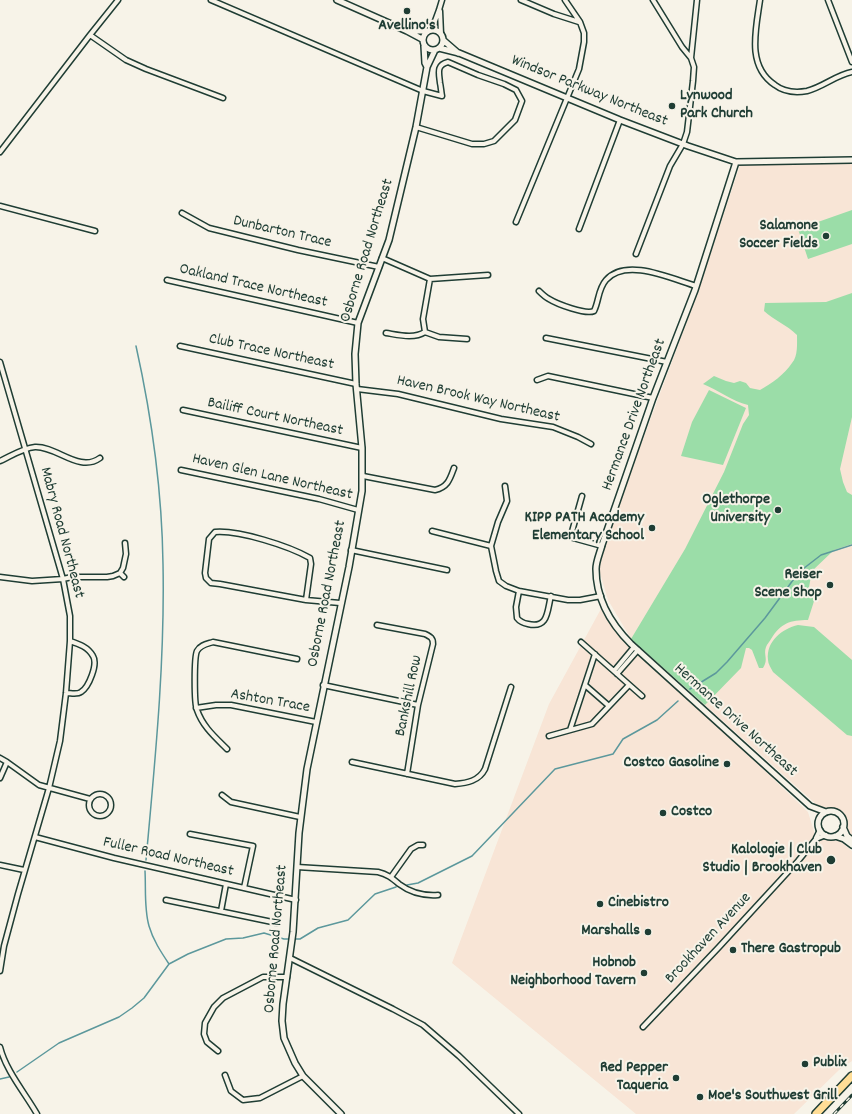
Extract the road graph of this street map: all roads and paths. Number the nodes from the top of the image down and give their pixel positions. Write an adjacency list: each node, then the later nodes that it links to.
1 (118, 0): 16 (street)
2 (211, 0): 26 (street)
3 (337, 0): 13 (street)
4 (442, 0): 11 (street)
5 (522, 0): 12 (street)
6 (565, 0): 12 (street)
7 (653, 0): 22 (street)
8 (697, 0): 22 (street)
9 (760, 0): 25 (street)
10 (828, 0): 23 (street)
11 (439, 10): 14 (street); 15 (street)
12 (580, 22): 28 (street)
13 (407, 30): 14 (street); 17 (street)
14 (430, 30): 15 (street); 17 (street)
15 (441, 34): 18 (street)
16 (90, 35): 27 (street); 32 (street)
17 (422, 39): 19 (street)
18 (443, 40): 20 (street); 21 (street, Windsor Parkway Northeast)
19 (424, 46): 20 (street); 24 (street, Osborne Road Northeast)
20 (437, 49): 21 (street, Windsor Parkway Northeast); 24 (street, Osborne Road Northeast)
21 (459, 53): 28 (street, Windsor Parkway Northeast)
22 (691, 58): 31 (street)
23 (852, 62)
24 (427, 67): 26 (street, Osborne Road Northeast)
25 (852, 72)
26 (423, 91): 30 (street, Osborne Road Northeast); 30 (street)
27 (223, 98)
28 (568, 98): 29 (street, Windsor Parkway Northeast); 37 (street)
29 (620, 120): 31 (street, Windsor Parkway Northeast); 38 (street)
30 (416, 127): 41 (street, Osborne Road Northeast)
31 (683, 144): 34 (street, Windsor Parkway Northeast); 40 (street)
32 (0, 152)
33 (852, 160): 34 (street, Windsor Parkway Northeast)
34 (736, 162): 46 (street, Hermance Drive Northeast)
35 (0, 206): 39 (street)
36 (182, 213): 42 (street, Dunbarton Trace)
37 (516, 222)
38 (579, 230)
39 (95, 231)
40 (636, 254)
41 (382, 258): 42 (street, Osborne Road Northeast); 44 (street)
42 (379, 267): 48 (street, Osborne Road Northeast)
43 (488, 275): 44 (street)
44 (430, 279): 49 (street)
45 (167, 280): 48 (street, Oakland Trace Northeast)
46 (696, 286): 47 (street); 55 (street, Hermance Drive Northeast)
47 (539, 291)
48 (358, 323): 57 (street, Osborne Road Northeast)
49 (425, 332): 50 (street); 52 (street)
50 (386, 333)
51 (546, 338): 55 (street)
52 (467, 339)
53 (180, 346): 57 (street, Club Trace Northeast)
54 (0, 362): 62 (street, Mabry Road Northeast)
55 (667, 362): 58 (street, Hermance Drive Northeast)
56 (537, 380): 58 (street)
57 (357, 386): 60 (street, Haven Brook Way Northeast); 61 (street, Osborne Road Northeast)
58 (653, 398): 74 (street, Hermance Drive Northeast)
59 (183, 410): 61 (street, Bailiff Court Northeast)
60 (591, 444)
61 (362, 448): 67 (street, Osborne Road Northeast)
62 (25, 449): 63 (street); 64 (street); 80 (street, Mabry Road Northeast)
63 (100, 458)
64 (0, 461)
65 (454, 468): 67 (street)
66 (181, 470): 70 (street, Haven Glen Lane Northeast)
67 (363, 476): 70 (street, Osborne Road Northeast)
68 (505, 486): 73 (street)
69 (582, 496): 74 (street)
70 (358, 510): 75 (street, Osborne Road Northeast)
71 (432, 530): 73 (street)
72 (125, 543): 77 (street)
73 (491, 546): 81 (street)
74 (602, 546): 83 (street, Hermance Drive Northeast)
75 (351, 550): 76 (street); 85 (street, Osborne Road Northeast)
76 (447, 570)
77 (120, 573): 79 (street); 80 (street)
78 (0, 577): 80 (street)
79 (124, 577)
80 (63, 579): 87 (street, Mabry Road Northeast)
81 (519, 591): 82 (street); 82 (street)
82 (551, 596): 83 (street)
83 (601, 596): 89 (street, Hermance Drive Northeast)
84 (306, 600): 84 (street); 85 (street)
85 (340, 603): 93 (street, Osborne Road Northeast)
86 (377, 625): 99 (street, Bankshill Row)
87 (70, 641): 97 (street, Mabry Road Northeast); 97 (street)
88 (581, 642): 90 (street)
89 (636, 649): 92 (street); 114 (street, Hermance Drive Northeast)
90 (595, 654): 92 (street); 94 (street)
91 (297, 659): 101 (street)
92 (615, 672): 95 (street)
93 (324, 685): 99 (street); 102 (street, Osborne Road Northeast)
94 (585, 685): 100 (street); 103 (street)
95 (629, 685): 98 (street); 100 (street)
96 (511, 687): 109 (street)
97 (66, 693): 111 (street, Mabry Road Northeast)
98 (642, 696)
99 (418, 705): 109 (street, Bankshill Row)
100 (609, 706): 103 (street)
101 (196, 708): 102 (street, Ashton Trace); 105 (street)
102 (316, 722): 116 (street, Osborne Road Northeast)
103 (570, 730): 104 (street)
104 (549, 736)
105 (227, 749)
106 (0, 758): 107 (street)
107 (7, 762): 110 (street); 111 (street)
108 (352, 762): 109 (street)
109 (407, 774)
110 (0, 778)
111 (49, 788): 113 (street); 123 (street, Mabry Road Northeast)
112 (222, 796): 116 (street)
113 (90, 799): 113 (street)
114 (813, 808): 115 (street, Hermance Drive Northeast); 117 (street, Hermance Drive Northeast)
115 (826, 812): 117 (street); 118 (street, Hermance Drive Northeast)
116 (300, 817): 129 (street, Osborne Road Northeast)
117 (819, 818): 119 (street, Hermance Drive Northeast)
118 (843, 827): 122 (street); 125 (street, Hermance Drive Northeast)
119 (820, 830): 121 (street); 124 (street, Brookhaven Avenue)
120 (190, 834): 133 (street)
121 (826, 835): 122 (street); 124 (street)
122 (835, 836): 127 (street)
123 (35, 837): 130 (street, Mabry Road Northeast); 132 (street, Fuller Road Northeast)
124 (816, 838): 142 (street, Brookhaven Avenue)
125 (852, 840)
126 (423, 845): 131 (street)
127 (852, 845)
128 (0, 865): 130 (street)
129 (297, 867): 131 (street); 136 (street, Osborne Road Northeast)
130 (24, 870): 140 (street, Mabry Road Northeast)
131 (391, 877): 134 (street)
132 (226, 884): 133 (street, Fuller Road Northeast); 137 (street)
133 (244, 888): 136 (street, Fuller Road Northeast)
134 (438, 895)
135 (166, 900): 137 (street)
136 (296, 900): 139 (street, Osborne Road Northeast)
137 (221, 911): 138 (street)
138 (277, 923)
139 (290, 955): 141 (street, Osborne Road Northeast); 149 (street)
140 (0, 971)
141 (287, 978): 144 (street); 146 (street, Osborne Road Northeast)
142 (643, 1027)
143 (0, 1047): 150 (street)
144 (218, 1051)
145 (225, 1075): 146 (street)
146 (303, 1076): 148 (street, Osborne Road Northeast)
147 (852, 1076): 151 (highway)
148 (339, 1113)
149 (518, 1113)
150 (37, 1114)
151 (816, 1114)

